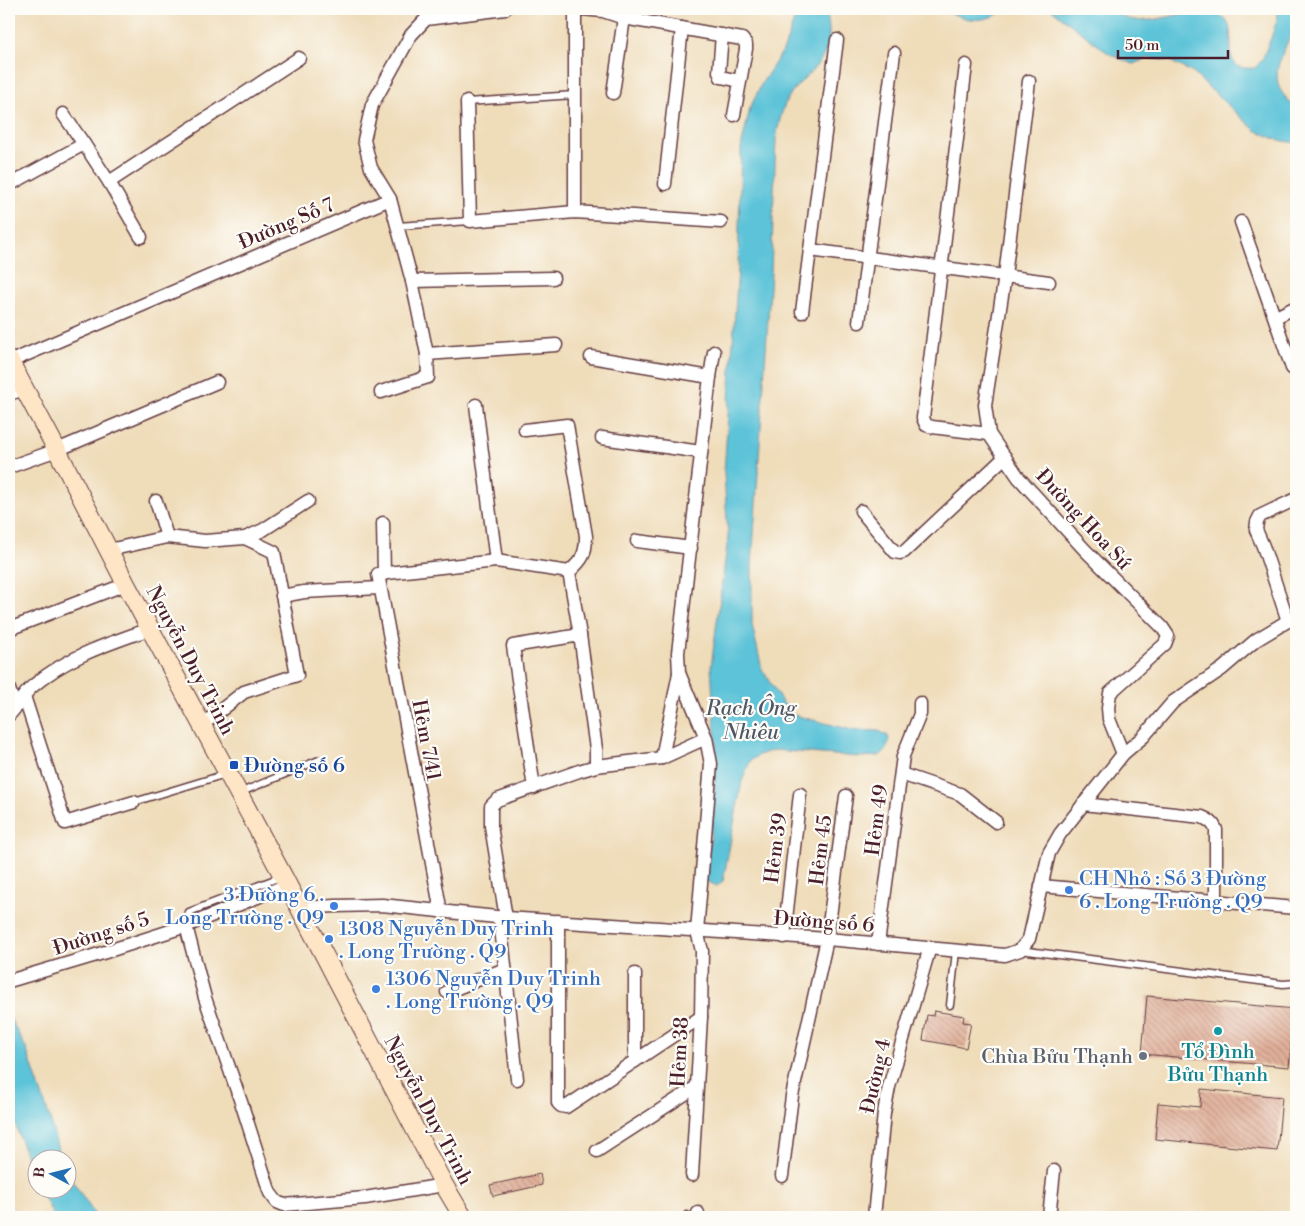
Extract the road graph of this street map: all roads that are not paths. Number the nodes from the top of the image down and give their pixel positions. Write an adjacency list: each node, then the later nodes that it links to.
1 (505, 9): 22 (street)
2 (575, 9): 14 (street)
3 (582, 9): 4 (street)
4 (624, 18): 5 (street); 13 (street)
5 (682, 28): 6 (street); 20 (street)
6 (722, 35): 11 (street); 11 (street)
7 (837, 40): 29 (street)
8 (894, 53): 30 (street)
9 (299, 58): 19 (street)
10 (966, 65): 31 (street)
11 (740, 81): 17 (street)
12 (1029, 81): 32 (street, Đường Hoa Sứ)
13 (613, 93)
14 (575, 95): 15 (lane); 23 (street)
15 (467, 102): 24 (street)
16 (64, 114): 18 (street)
17 (734, 115)
18 (84, 144): 19 (street); 21 (street)
19 (109, 182): 28 (street)
20 (665, 184)
21 (9, 185)
22 (390, 199): 27 (street); 44 (street, Đường Số 7)
23 (575, 212): 24 (street); 25 (street)
24 (470, 221): 27 (lane)
25 (720, 222)
26 (1241, 222): 38 (street)
27 (398, 226): 34 (street)
28 (141, 237)
29 (810, 250): 30 (street); 37 (street)
30 (868, 257): 31 (street); 39 (street)
31 (940, 267): 32 (street); 52 (street)
32 (1005, 276): 35 (street); 52 (street, Đường Hoa Sứ)
33 (553, 278): 34 (street)
34 (412, 281): 42 (street)
35 (1048, 282)
36 (1296, 308): 38 (street)
37 (802, 312)
38 (1276, 317): 45 (street)
39 (859, 322)
40 (556, 345): 42 (street)
41 (714, 352): 46 (street)
42 (427, 354): 49 (street)
43 (591, 358): 46 (street)
44 (9, 361): 48 (main road, Nguyễn Duy Trinh)
45 (1296, 371)
46 (710, 377): 55 (street)
47 (217, 382): 54 (street)
48 (17, 391): 54 (main road, Nguyễn Duy Trinh)
49 (381, 392)
50 (476, 405): 68 (street)
51 (525, 430): 69 (street)
52 (989, 434): 56 (street, Đường Hoa Sứ)
53 (602, 438): 55 (street)
54 (57, 450): 57 (street); 67 (main road, Nguyễn Duy Trinh)
55 (701, 452): 66 (street)
56 (1005, 457): 61 (street); 85 (street, Đường Hoa Sứ)
57 (9, 467)
58 (1296, 499): 74 (street)
59 (156, 501): 63 (street)
60 (308, 501): 64 (street)
61 (861, 511)
62 (383, 523): 70 (street, Hẻm 7/41)
63 (168, 537): 64 (street); 67 (street)
64 (245, 538): 73 (street)
65 (637, 541): 66 (street)
66 (690, 548): 78 (street)
67 (109, 550): 71 (main road, Nguyễn Duy Trinh)
68 (496, 561): 69 (street); 70 (street)
69 (569, 572): 77 (street)
70 (381, 574): 72 (street, Hẻm 7/41)
71 (126, 584): 75 (street); 76 (main road, Nguyễn Duy Trinh)
72 (379, 588): 73 (street); 103 (street, Hẻm 7/41)
73 (282, 596): 83 (street)
74 (1292, 618): 85 (street)
75 (9, 629)
76 (150, 629): 80 (street); 83 (main road, Nguyễn Duy Trinh)
77 (580, 635): 88 (street); 91 (street)
78 (679, 673): 84 (street, Hẻm 38); 86 (street)
79 (9, 689): 82 (street)
80 (24, 696): 82 (street); 95 (street)
81 (920, 703): 90 (street, Hẻm 49)
82 (12, 712)
83 (202, 725): 89 (main road, Nguyễn Duy Trinh)
84 (706, 738): 86 (street); 107 (street, Hẻm 38)
85 (1124, 754): 96 (street)
86 (662, 758): 88 (street)
87 (319, 760): 92 (lane)
88 (596, 766): 91 (street)
89 (228, 774): 92 (main road, Nguyễn Duy Trinh); 95 (lane)
90 (901, 774): 97 (street); 110 (street, Hẻm 49)
91 (534, 788): 104 (street)
92 (238, 793): 98 (main road, Nguyễn Duy Trinh)
93 (800, 794): 108 (street, Hẻm 39)
94 (846, 796): 109 (street, Hẻm 45)
95 (134, 802)
96 (1083, 804): 99 (street); 100 (street)
97 (996, 822)
98 (285, 881): 101 (main road, Nguyễn Duy Trinh); 106 (street, Đường số 5)
99 (1040, 886): 100 (street); 112 (street)
100 (1216, 900): 102 (street)
101 (300, 908): 103 (street, Đường số 6); 128 (main road, Nguyễn Duy Trinh)
102 (1296, 908)
103 (442, 912): 104 (street, Đường số 6)
104 (503, 918): 105 (street, Đường số 6); 114 (street)
105 (558, 921): 107 (street, Đường số 6); 121 (street)
106 (188, 925): 116 (street, Đường số 5); 128 (street)
107 (697, 931): 108 (street, Đường số 6); 120 (street, Hẻm 38)
108 (784, 937): 109 (street, Đường số 6)
109 (827, 939): 110 (street, Đường số 6); 127 (street, Hẻm 45)
110 (878, 944): 111 (street, Đường số 6)
111 (930, 947): 113 (street, Đường số 6); 130 (street, Đường 4)
112 (1020, 950): 113 (street, Đường số 6); 117 (lane)
113 (956, 951): 119 (lane)
114 (506, 968): 118 (street); 122 (street)
115 (634, 974): 121 (street)
116 (9, 981)
117 (1296, 982)
118 (447, 992)
119 (950, 1005)
120 (701, 1017): 121 (street); 123 (street, Hẻm 38)
121 (635, 1061)
122 (517, 1079)
123 (696, 1087): 124 (street); 126 (street, Hẻm 38)
124 (597, 1151)
125 (1054, 1171): 131 (street)
126 (692, 1175)
127 (782, 1176)
128 (444, 1185): 129 (main road, Nguyễn Duy Trinh)
129 (463, 1217)
130 (874, 1217)
131 (1050, 1217)

